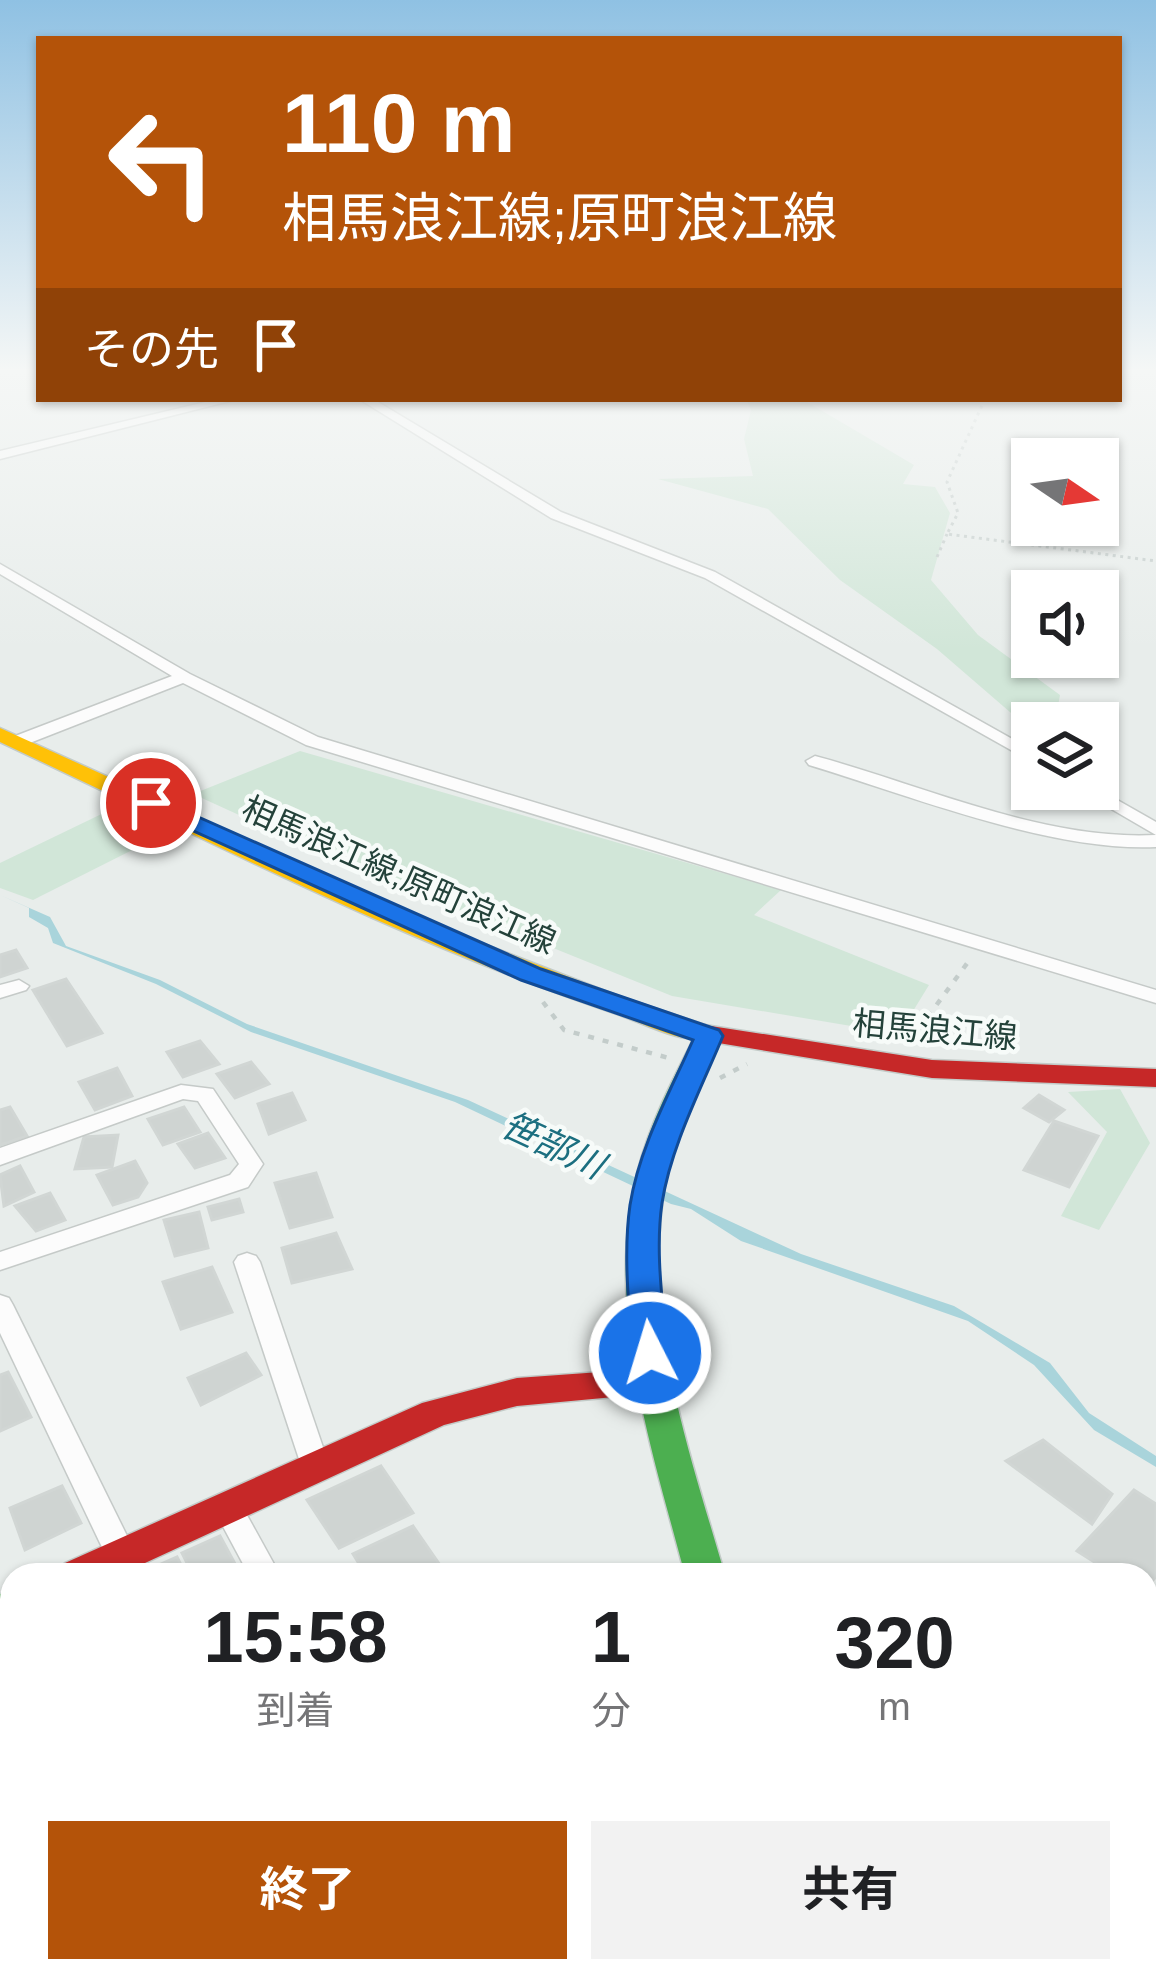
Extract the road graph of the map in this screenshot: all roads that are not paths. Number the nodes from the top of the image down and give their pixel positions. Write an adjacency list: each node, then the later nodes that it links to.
1 (475, 466): 5 (street)
2 (0, 568): 3 (street)
3 (184, 677): 4 (street); 10 (street)
4 (8, 738): 11 (main road, 相馬浪江線;原町浪江線)
5 (1011, 745)
6 (815, 761): 9 (street)
7 (1119, 808): 8 (street)
8 (1156, 830)
9 (1156, 841)
10 (1156, 997)
11 (709, 1036): 12 (main road, 相馬浪江線); 17 (main road)
12 (1156, 1078)
13 (0, 1157): 14 (street)
14 (0, 1262)
15 (248, 1262): 18 (street)
16 (0, 1305): 20 (street)
17 (656, 1382): 18 (main road); 23 (main road)
18 (315, 1465): 19 (main road)
19 (226, 1506): 20 (main road); 22 (street)
20 (121, 1555): 21 (main road)
21 (104, 1563)
22 (258, 1563)
23 (702, 1563)

